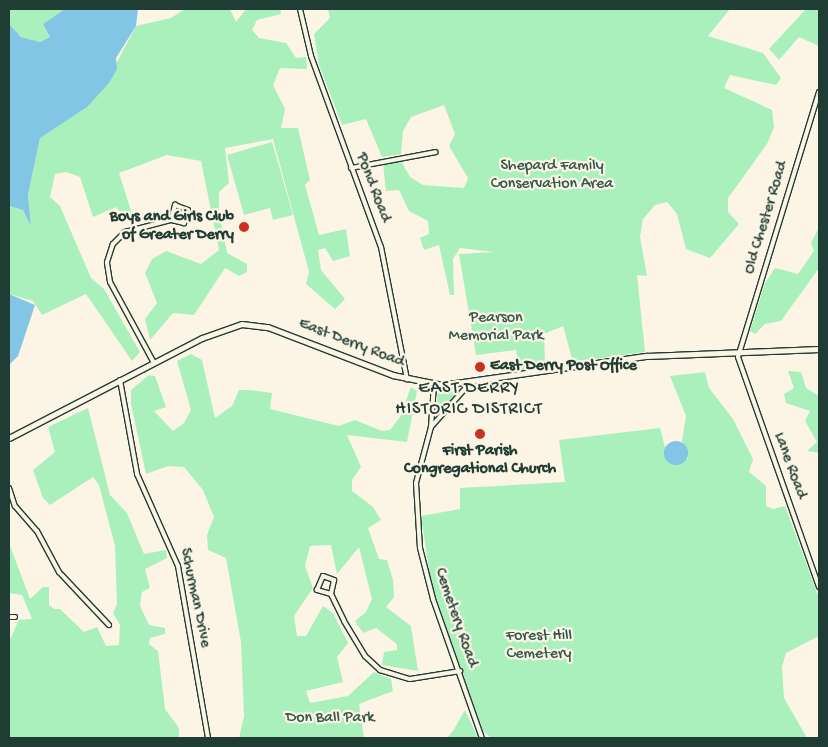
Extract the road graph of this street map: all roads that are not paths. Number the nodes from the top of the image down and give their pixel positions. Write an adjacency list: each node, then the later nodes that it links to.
1 (300, 9): 4 (street, Pond Road)
2 (819, 92): 7 (street, Old Chester Road)
3 (436, 152): 4 (street)
4 (351, 168): 9 (street, Pond Road)
5 (171, 220): 5 (street); 8 (street)
6 (819, 349): 7 (street, East Derry Road)
7 (739, 352): 12 (street, East Derry Road); 16 (street, Lane Road)
8 (154, 363): 9 (street, East Derry Road); 10 (street, East Derry Road)
9 (407, 379): 11 (street, East Derry Road)
10 (120, 380): 14 (street, East Derry Road); 22 (street, Schurman Drive)
11 (434, 384): 12 (street, East Derry Road); 13 (street, Cemetery Road)
12 (469, 384): 13 (street)
13 (431, 427): 21 (street, Cemetery Road)
14 (9, 438)
15 (9, 488): 20 (street)
16 (819, 587)
17 (331, 594): 17 (street); 21 (street)
18 (9, 617): 19 (street)
19 (15, 617)
20 (109, 625)
21 (460, 671): 23 (street, Cemetery Road)
22 (208, 738)
23 (482, 738)

